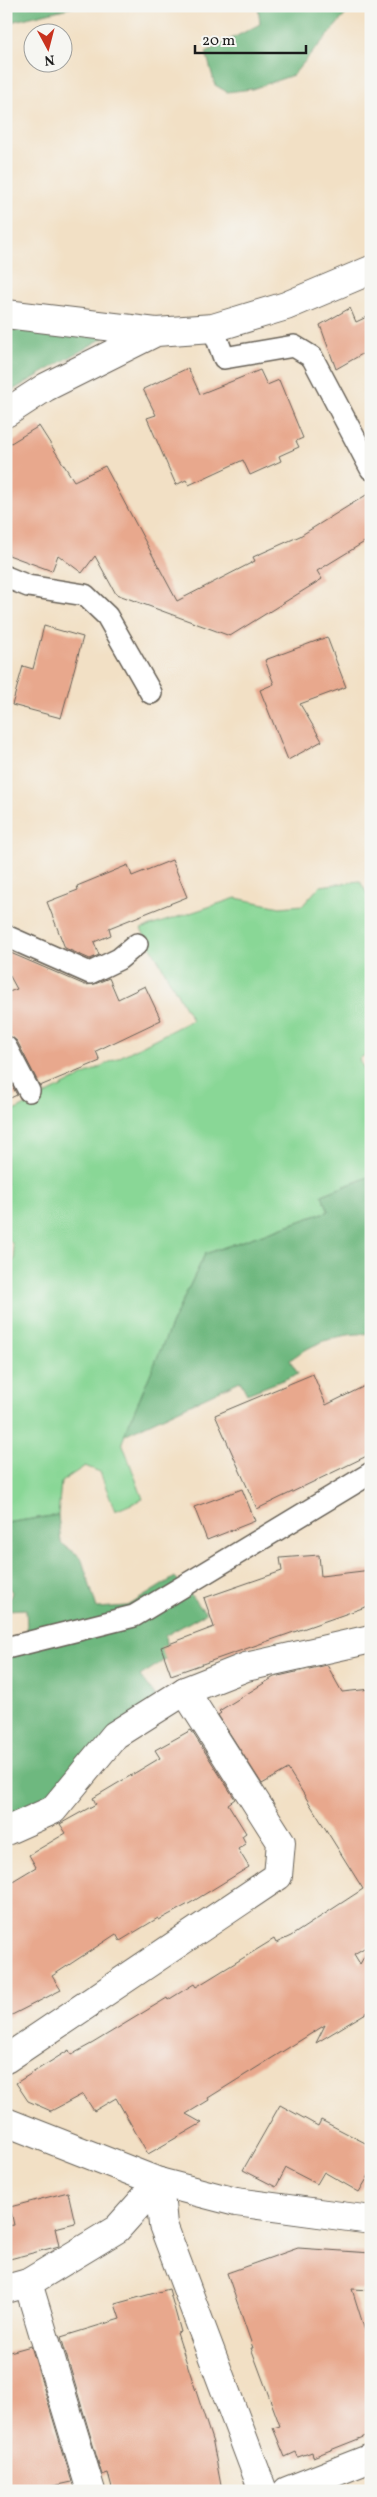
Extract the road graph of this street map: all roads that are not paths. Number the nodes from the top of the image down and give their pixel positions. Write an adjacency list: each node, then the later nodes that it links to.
1 (371, 270): 3 (street)
2 (6, 314): 4 (street)
3 (213, 328): 4 (street); 6 (lane)
4 (156, 332): 5 (street)
5 (6, 413)
6 (371, 469)
7 (6, 577): 8 (lane)
8 (150, 693)
9 (6, 936): 10 (lane)
10 (137, 944)
11 (6, 1047): 12 (lane)
12 (29, 1091)
13 (371, 1473): 15 (lane)
14 (371, 1639): 16 (street)
15 (6, 1648)
16 (185, 1691): 17 (street); 18 (street)
17 (6, 1831)
18 (6, 2059)
19 (6, 2122): 20 (street)
20 (159, 2182): 21 (street); 22 (street); 25 (street)
21 (371, 2220)
22 (17, 2286): 24 (street)
23 (371, 2458): 26 (street)
24 (91, 2491)
25 (263, 2491)
26 (287, 2491)

